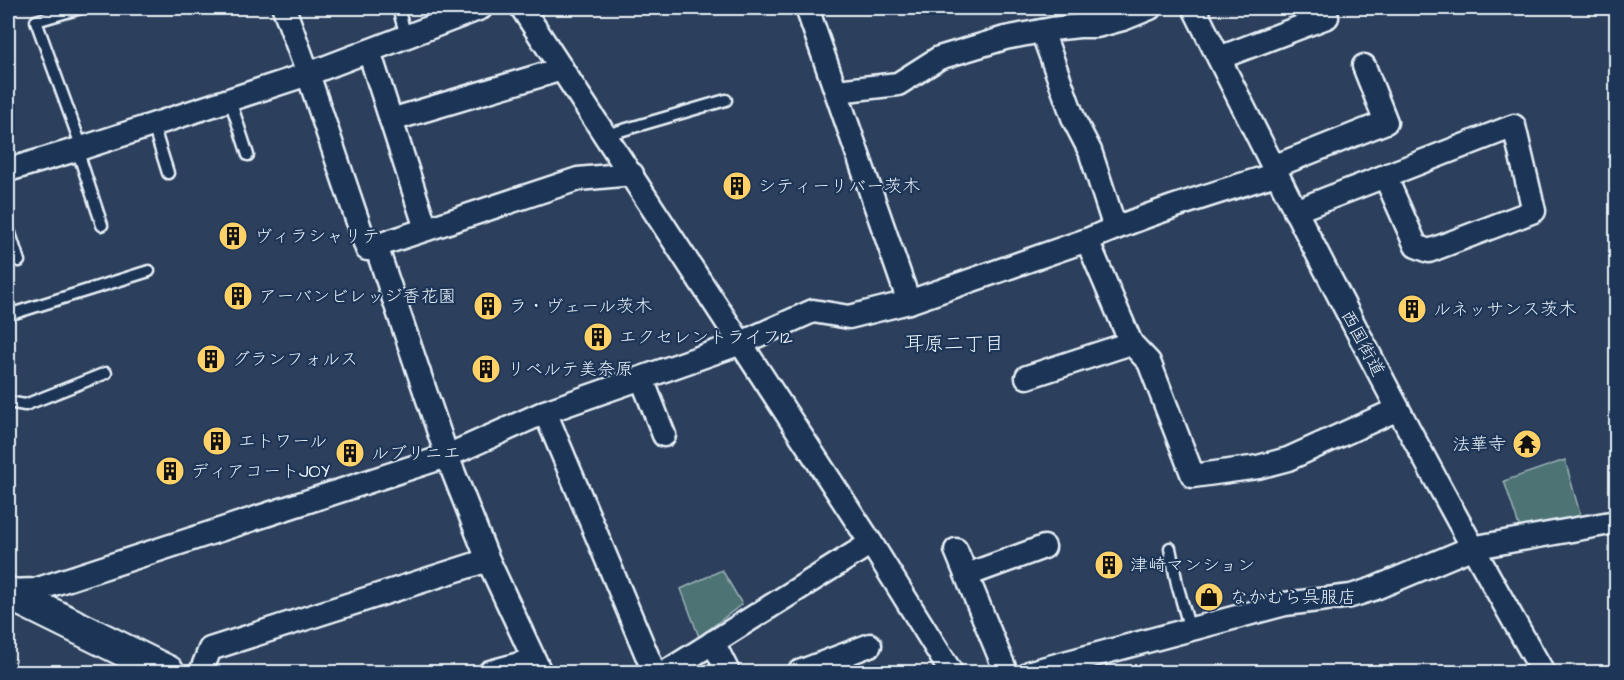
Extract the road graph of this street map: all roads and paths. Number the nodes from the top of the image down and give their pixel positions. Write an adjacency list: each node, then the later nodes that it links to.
1 (81, 8): 23 (lane)
2 (284, 8): 16 (street)
3 (398, 8): 11 (lane)
4 (481, 8): 11 (street)
5 (522, 8): 15 (street)
6 (807, 8): 17 (street)
7 (1150, 8): 10 (street)
8 (1197, 8): 13 (street, 西国街道)
9 (1327, 17): 13 (street)
10 (1042, 31): 17 (street); 33 (street)
11 (406, 36): 12 (street)
12 (369, 51): 16 (street); 20 (street)
13 (1219, 58): 26 (street, 西国街道)
14 (1365, 66): 26 (street)
15 (562, 69): 20 (street); 22 (street)
16 (308, 74): 18 (street); 36 (street)
17 (837, 91): 39 (street)
18 (230, 100): 21 (street); 24 (lane)
19 (726, 100): 22 (lane)
20 (391, 120): 34 (street)
21 (153, 125): 23 (street); 27 (lane)
22 (606, 135): 28 (street)
23 (80, 149): 25 (street); 31 (lane)
24 (248, 155)
25 (8, 170)
26 (1274, 170): 30 (street, 西国街道); 33 (street)
27 (168, 173)
28 (632, 174): 34 (street); 41 (street)
29 (1385, 176): 29 (street); 30 (street)
30 (1295, 211): 47 (street, 西国街道)
31 (102, 225)
32 (8, 227): 37 (lane)
33 (1115, 228): 35 (street)
34 (426, 229): 36 (street)
35 (1087, 240): 39 (street); 42 (street)
36 (376, 246): 50 (street)
37 (19, 261)
38 (149, 271): 40 (lane)
39 (909, 302): 41 (street)
40 (8, 315)
41 (741, 343): 45 (street); 52 (street)
42 (1131, 343): 44 (street); 47 (street)
43 (106, 373): 46 (lane)
44 (1028, 377)
45 (642, 378): 48 (street); 49 (street)
46 (8, 402)
47 (1398, 409): 55 (street, 西国街道)
48 (545, 412): 50 (street); 67 (street)
49 (664, 435)
50 (447, 456): 57 (street); 59 (street)
51 (1617, 522): 55 (street)
52 (871, 543): 61 (street); 71 (street)
53 (1044, 547): 58 (street)
54 (1170, 548): 60 (lane)
55 (1471, 548): 60 (street); 74 (street, 西国街道)
56 (956, 550): 58 (street)
57 (488, 560): 63 (street); 65 (street)
58 (967, 575): 72 (street)
59 (8, 592): 64 (street)
60 (1190, 630): 73 (street)
61 (713, 642): 68 (street); 69 (street)
62 (870, 645): 70 (street)
63 (537, 666): 66 (street)
64 (168, 672)
65 (201, 672)
66 (489, 672)
67 (654, 672)
68 (666, 672)
69 (728, 672)
70 (799, 672)
71 (951, 672)
72 (1006, 672)
73 (1031, 672)
74 (1543, 672)

